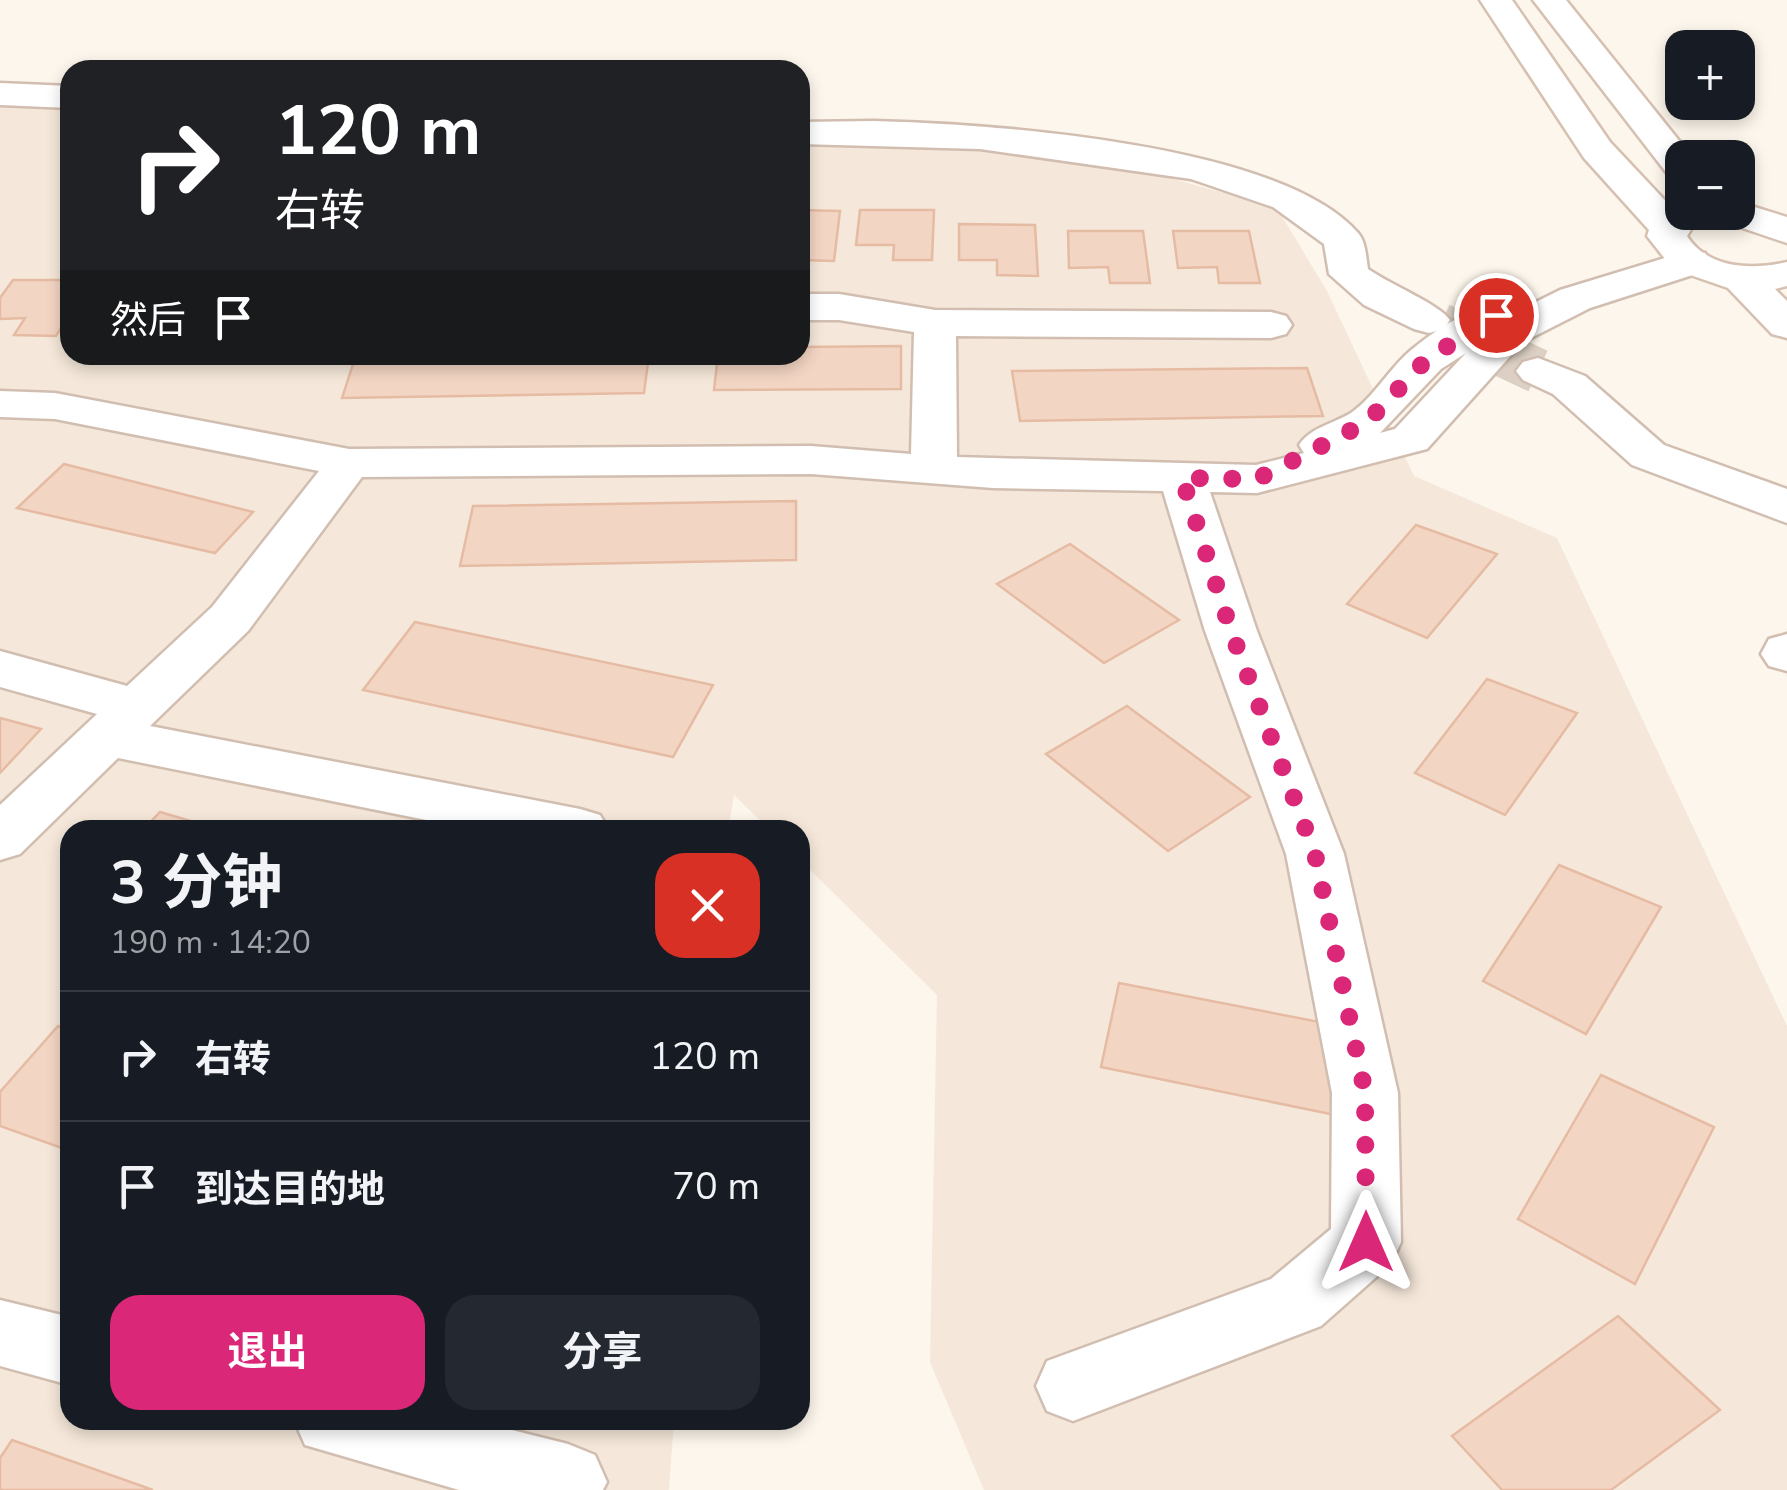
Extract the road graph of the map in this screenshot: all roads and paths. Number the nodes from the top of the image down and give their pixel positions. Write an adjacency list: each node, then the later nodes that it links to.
1 (1496, 0): 9 (street)
2 (1549, 0): 6 (street)
3 (0, 94): 4 (street)
4 (60, 97)
5 (810, 133): 13 (street)
6 (1665, 147)
7 (1755, 219): 8 (street)
8 (1782, 226)
9 (1683, 237): 11 (street); 21 (street)
10 (1787, 274): 11 (street)
11 (1740, 277): 16 (street)
12 (810, 307): 14 (street)
13 (1429, 320)
14 (935, 323): 15 (street); 20 (street)
15 (1271, 325)
16 (1787, 325)
17 (1538, 370): 22 (street)
18 (0, 404): 19 (street)
19 (349, 463): 20 (street); 24 (street)
20 (934, 470): 21 (street)
21 (1182, 478): 29 (street)
22 (1787, 509)
23 (0, 669): 24 (street)
24 (122, 722): 25 (street); 26 (street)
25 (538, 820)
26 (0, 840)
27 (0, 1332): 28 (street)
28 (60, 1348)
29 (1073, 1386)
30 (370, 1430): 31 (street)
31 (568, 1482)

